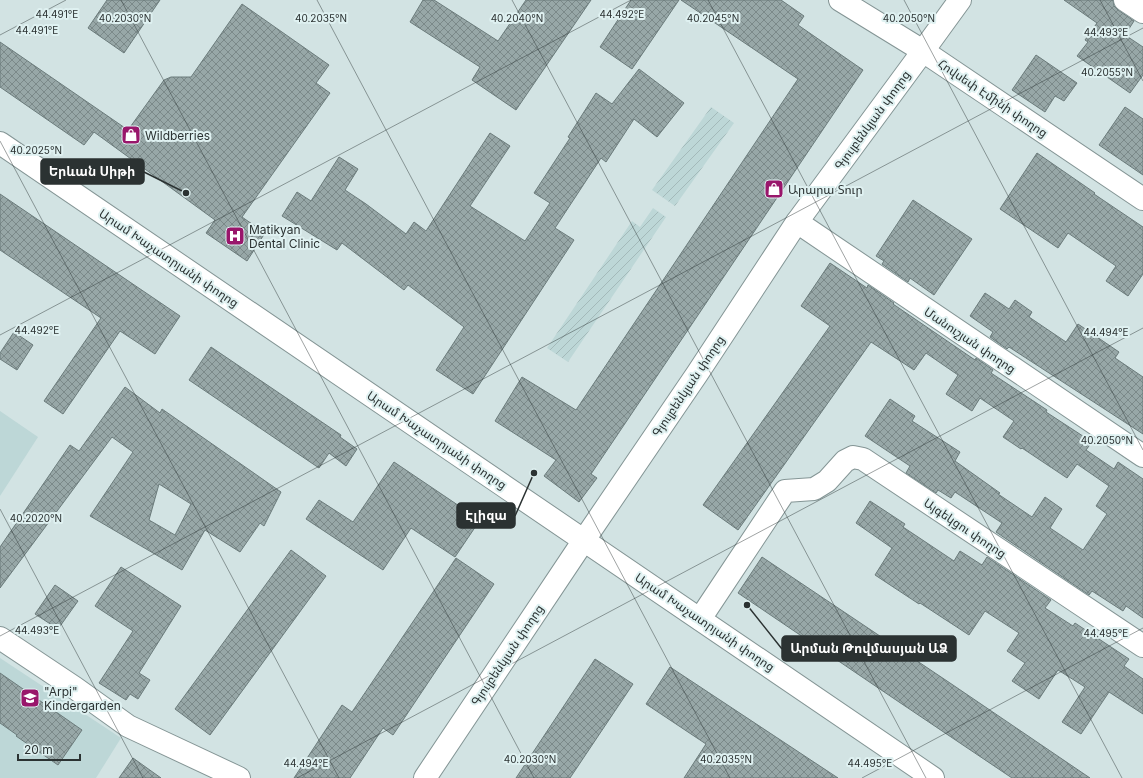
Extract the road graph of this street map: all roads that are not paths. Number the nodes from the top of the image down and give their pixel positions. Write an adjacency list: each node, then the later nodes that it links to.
1 (840, 0): 5 (street, Հովսեփ Էմինի փողոց)
2 (960, 0): 5 (street, Գյուլբենկյան փողոց)
3 (1125, 0): 4 (street)
4 (1143, 12)
5 (922, 51): 7 (street, Հովսեփ Էմինի փողոց); 8 (street, Գյուլբենկյան փողոց)
6 (0, 143): 10 (street, Արամ Խաչատրյանի փողոց)
7 (1143, 200)
8 (797, 222): 9 (street, Մանուշյան փողոց); 10 (street, Գյուլբենկյան փողոց)
9 (1143, 456)
10 (584, 540): 11 (street, Արամ Խաչատրյանի փողոց); 15 (street, Գյուլբենկյան փողոց)
11 (700, 619): 13 (street, Այգեկցու փողոց); 16 (street, Արամ Խաչատրյանի փողոց)
12 (0, 638): 14 (street)
13 (1143, 646)
14 (239, 778)
15 (424, 778)
16 (934, 778)

